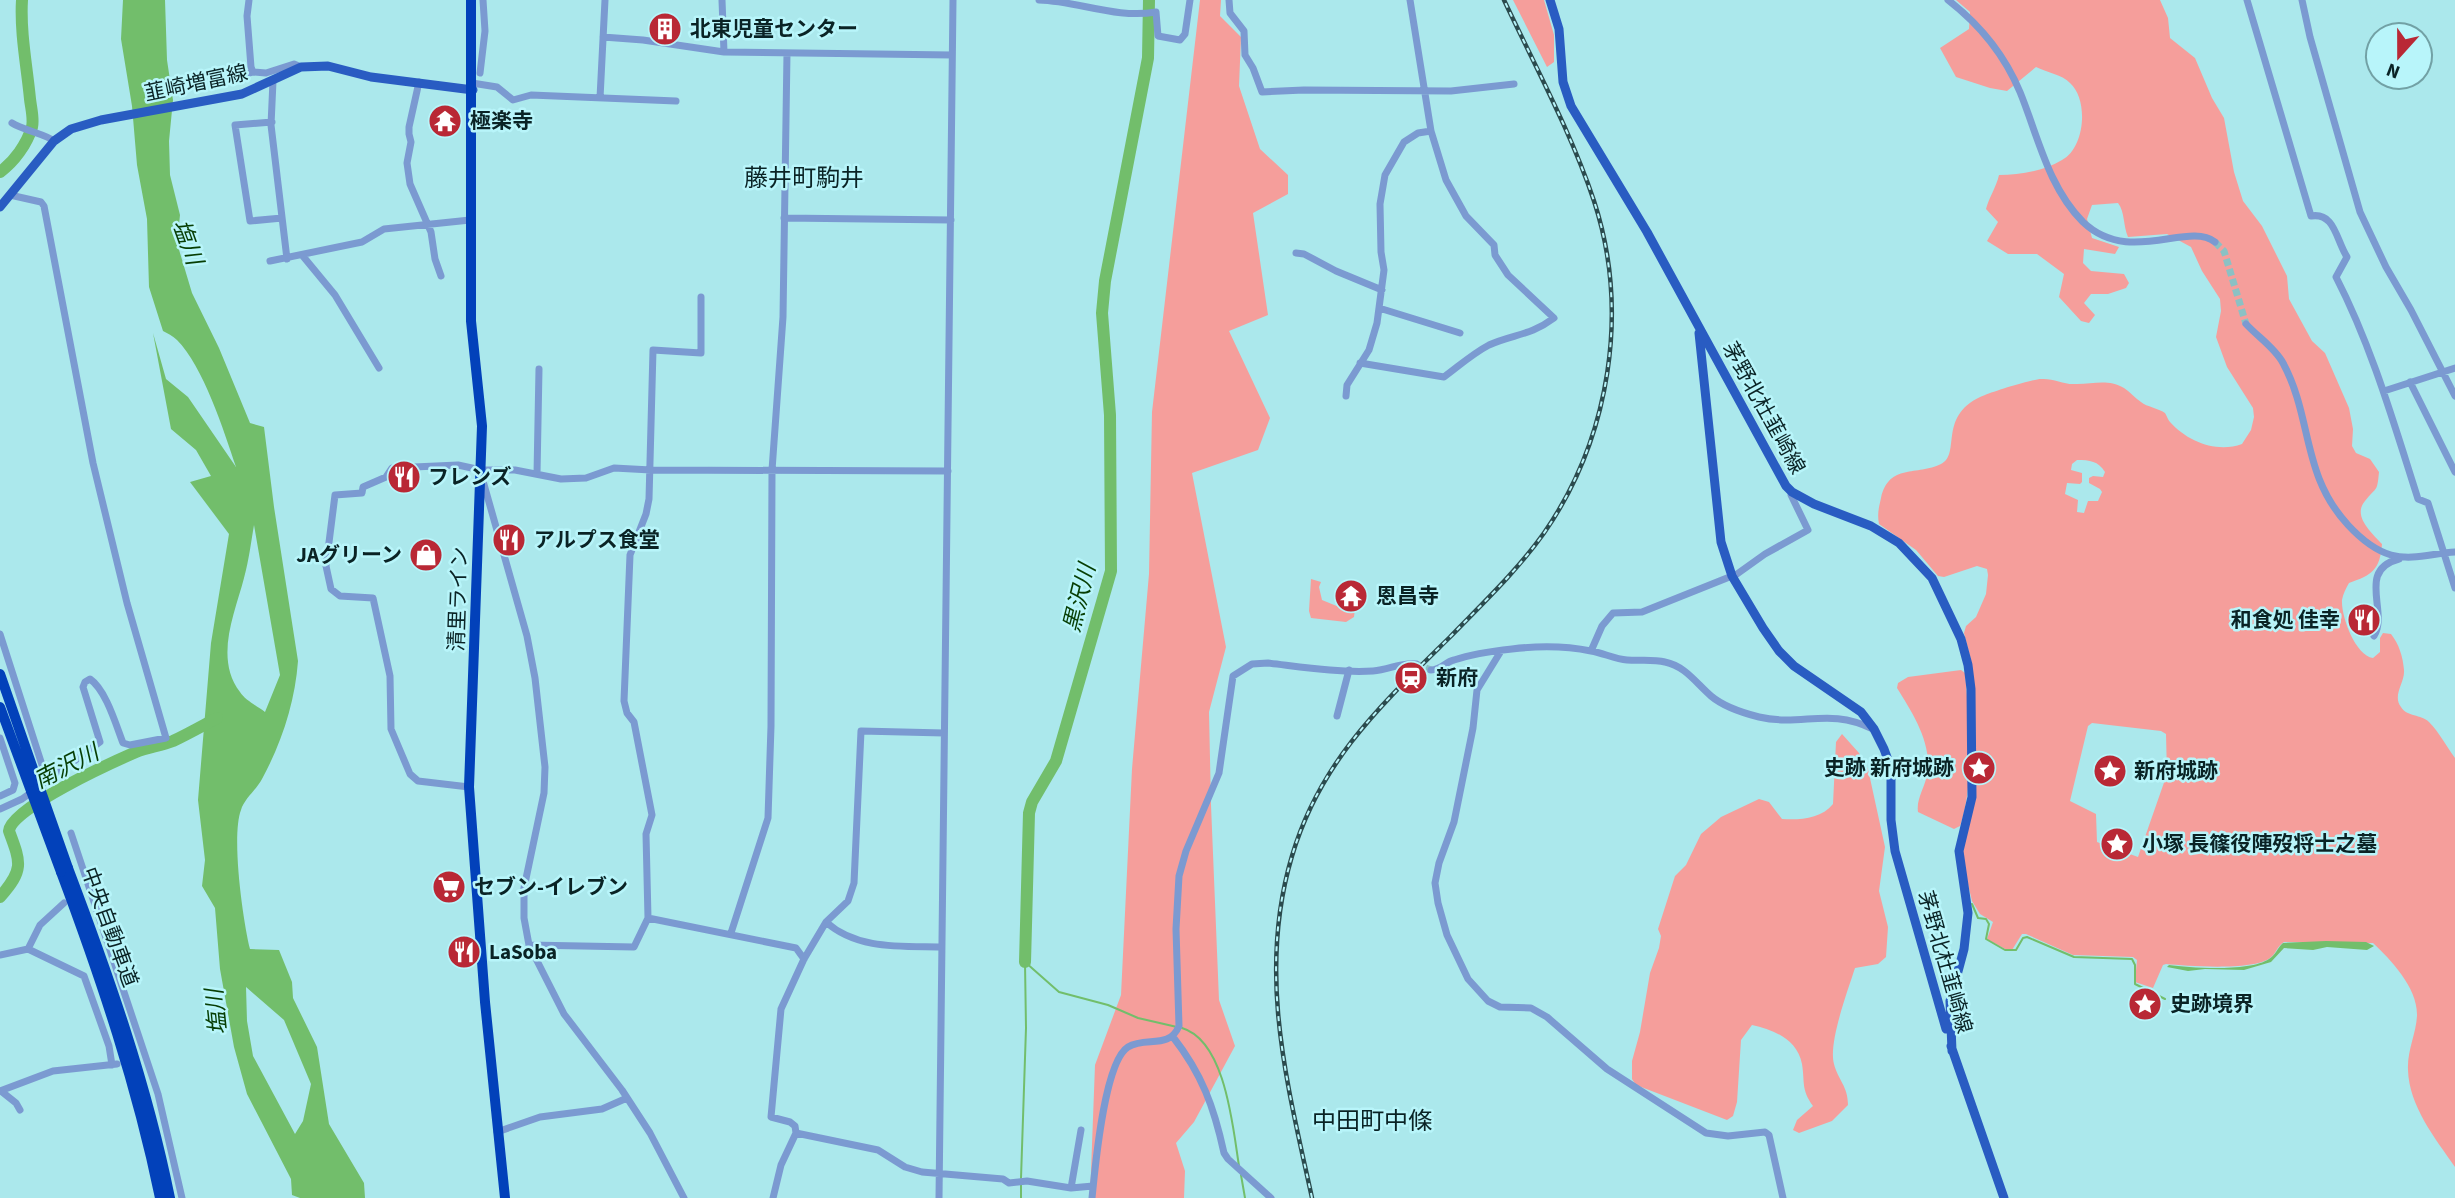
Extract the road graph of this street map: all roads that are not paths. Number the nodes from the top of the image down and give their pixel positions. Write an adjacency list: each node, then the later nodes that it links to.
1 (249, 0): 20 (street)
2 (471, 0): 26 (highway, 清里ライン)
3 (483, 0): 21 (street)
4 (605, 0): 15 (street)
5 (722, 0): 16 (street)
6 (953, 0): 18 (street)
7 (1039, 0): 8 (street)
8 (1190, 0)
9 (1229, 0): 27 (street)
10 (1410, 0): 27 (street)
11 (1550, 0): 50 (main road, 茅野北杜韮崎線)
12 (1948, 0): 41 (street)
13 (2247, 0): 59 (street)
14 (2302, 0): 57 (street)
15 (603, 37): 16 (street); 28 (street)
16 (724, 52): 17 (street)
17 (787, 53): 18 (street); 37 (street)
18 (952, 55): 39 (street)
19 (301, 68): 20 (street); 22 (main road, 韮崎増富線); 23 (main road, 韮崎増富線)
20 (253, 72): 24 (street)
21 (480, 73)
22 (273, 81): 30 (street); 33 (main road, 韮崎増富線)
23 (419, 82): 26 (main road, 韮崎増富線); 40 (street)
24 (217, 83)
25 (1514, 83): 27 (street)
26 (473, 86): 28 (street); 38 (highway, 清里ライン)
27 (1423, 91): 32 (street)
28 (600, 98): 29 (street)
29 (676, 101)
30 (271, 122): 36 (street); 36 (street)
31 (12, 123): 33 (street)
32 (1431, 131): 47 (street); 53 (street)
33 (54, 141): 34 (main road, 韮崎増富線)
34 (10, 195): 35 (main road, 韮崎増富線); 87 (street)
35 (0, 207)
36 (282, 218): 44 (street)
37 (784, 218): 39 (street); 63 (street)
38 (470, 220): 40 (street); 66 (highway, 清里ライン)
39 (951, 220): 64 (street)
40 (428, 223): 43 (street); 46 (street)
41 (2215, 242)
42 (1296, 253): 47 (street)
43 (302, 255): 44 (street); 54 (street)
44 (287, 259): 45 (street)
45 (270, 261)
46 (441, 276)
47 (1382, 290): 49 (street)
48 (701, 296): 62 (street)
49 (1379, 308): 52 (street); 53 (street)
50 (1696, 321): 68 (main road, 茅野北杜韮崎線); 72 (main road, 茅野北杜韮崎線)
51 (2246, 324): 71 (street)
52 (1461, 333)
53 (1360, 363): 60 (street)
54 (379, 368)
55 (2455, 368): 57 (street)
56 (539, 369): 67 (street)
57 (2442, 371): 58 (street); 61 (street)
58 (2410, 382): 59 (street); 65 (street)
59 (2384, 391): 69 (street)
60 (1346, 396)
61 (2455, 396)
62 (651, 470): 63 (street); 67 (street); 95 (street)
63 (772, 470): 64 (street); 97 (street)
64 (948, 471): 85 (street)
65 (2455, 472)
66 (482, 473): 67 (street); 89 (highway, 清里ライン); 89 (street); 98 (street)
67 (537, 474)
68 (1792, 492): 72 (street); 104 (main road, 茅野北杜韮崎線)
69 (2444, 552): 70 (street); 71 (street); 73 (street)
70 (2455, 552)
71 (2403, 558): 75 (street)
72 (1732, 576): 77 (street); 84 (main road, 茅野北杜韮崎線)
73 (2455, 588)
74 (0, 634): 87 (street)
75 (2374, 636)
76 (1501, 651): 77 (street); 80 (street); 123 (street)
77 (1591, 651): 84 (street)
78 (1416, 664): 79 (street)
79 (1349, 670): 83 (street); 103 (street)
80 (1431, 670)
81 (0, 674): 88 (highway, 中央自動車道)
82 (0, 707): 88 (highway, 中央自動車道)
83 (1337, 716)
84 (1874, 729): 104 (main road, 茅野北杜韮崎線)
85 (944, 733): 96 (street); 99 (street)
86 (0, 738): 90 (street)
87 (51, 778): 91 (street)
88 (35, 787): 93 (highway, 中央自動車道, bridge)
89 (469, 787): 109 (highway, 清里ライン)
90 (0, 796)
91 (0, 809)
92 (71, 834): 116 (street)
93 (64, 870): 114 (highway, 中央自動車道); 115 (highway, 中央自動車道)
94 (64, 903): 100 (street)
95 (649, 918): 97 (street); 98 (street)
96 (827, 922): 99 (street); 102 (street)
97 (731, 933): 102 (street)
98 (530, 945): 106 (street)
99 (941, 947): 111 (street)
100 (28, 949): 101 (street); 105 (street)
101 (0, 956)
102 (804, 959): 110 (street)
103 (1172, 1037): 112 (street); 122 (street)
104 (1952, 1051): 124 (main road, 茅野北杜韮崎線)
105 (0, 1091): 107 (street)
106 (627, 1098): 109 (street); 118 (street)
107 (20, 1110)
108 (1081, 1130): 113 (street)
109 (498, 1132): 117 (highway, 清里ライン)
110 (796, 1133): 111 (street); 119 (street)
111 (938, 1173): 113 (street); 120 (street)
112 (1093, 1186): 113 (street); 121 (street)
113 (1071, 1188)
114 (160, 1198)
115 (170, 1198)
116 (182, 1198)
117 (505, 1198)
118 (684, 1198)
119 (772, 1198)
120 (939, 1198)
121 (1092, 1198)
122 (1271, 1198)
123 (1783, 1198)
124 (2004, 1198)

